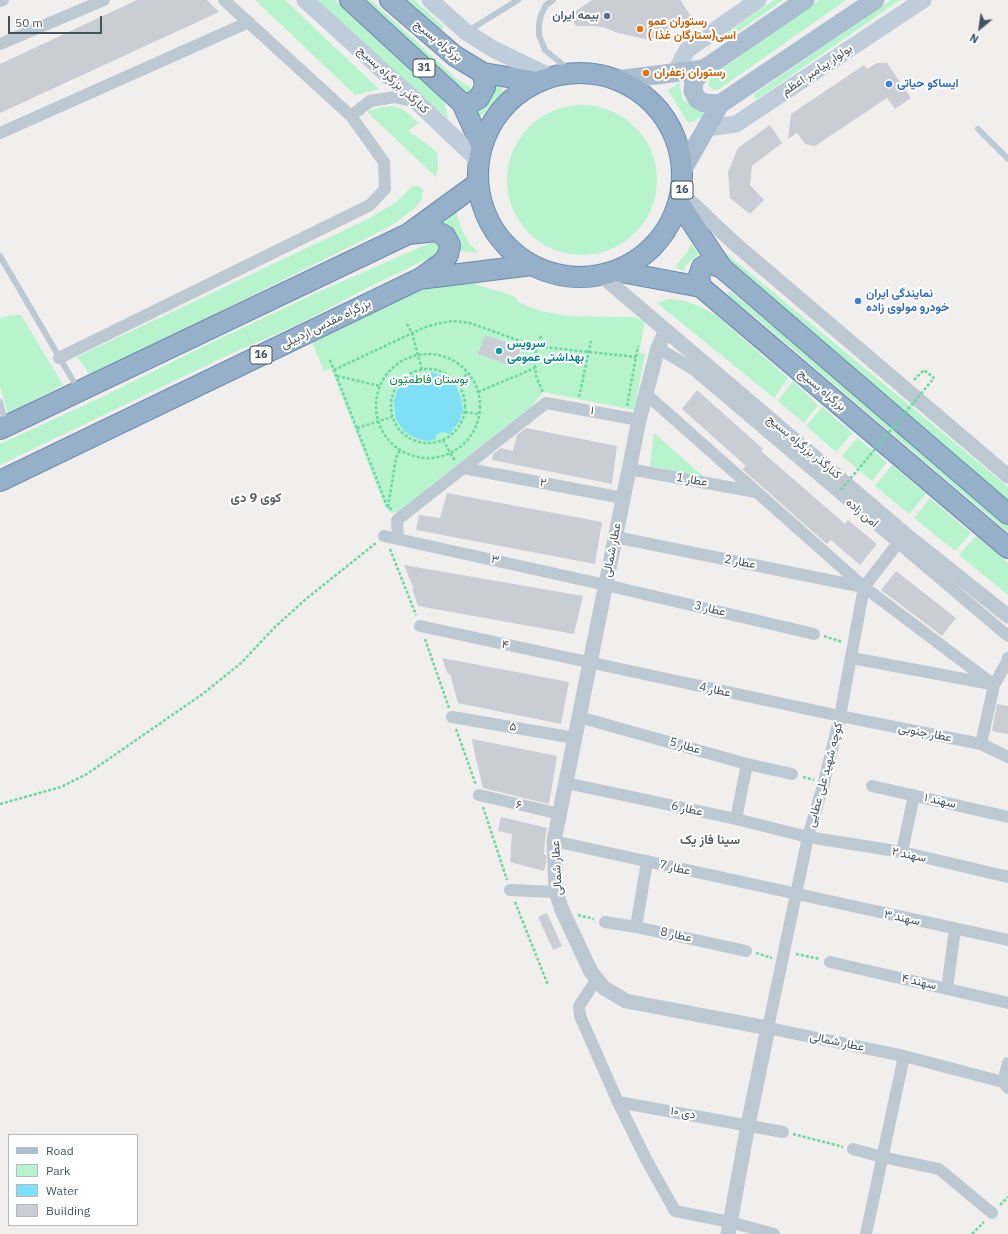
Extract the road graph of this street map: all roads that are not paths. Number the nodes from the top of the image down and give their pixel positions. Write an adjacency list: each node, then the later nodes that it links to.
1 (104, 0): 15 (street)
2 (224, 0): 13 (street)
3 (305, 0): 22 (main road, کنارگذر بزرگراه بسیج)
4 (350, 0): 23 (highway, 31)
5 (390, 0): 17 (highway, بزرگراه بسیج)
6 (430, 0): 14 (main road)
7 (518, 0): 14 (lane)
8 (553, 0): 18 (lane)
9 (758, 0): 19 (main road)
10 (805, 0): 16 (main road)
11 (875, 0): 24 (main road)
12 (923, 0): 26 (main road, بولوار پیامبر اعظم)
13 (249, 22): 25 (street); 28 (street)
14 (466, 32): 20 (main road)
15 (0, 44)
16 (704, 69): 19 (main road); 24 (main road)
17 (483, 73): 20 (highway, بزرگراه بسیج); 23 (highway)
18 (573, 73): 20 (highway, 16); 21 (highway, 16)
19 (675, 73): 21 (main road)
20 (545, 80): 29 (highway, 16)
21 (616, 80): 31 (highway, 16)
22 (417, 102): 25 (street); 29 (main road, کنارگذر بزرگراه بسیج)
23 (462, 103): 29 (highway, 31)
24 (720, 104): 26 (main road)
25 (351, 116): 43 (street)
26 (706, 128): 31 (main road)
27 (978, 129): 30 (lane)
28 (0, 133)
29 (480, 154): 32 (highway, 16)
30 (1008, 159)
31 (683, 169): 33 (highway, 16)
32 (478, 183): 34 (highway); 36 (highway, 16)
33 (680, 198): 37 (highway, 16); 38 (highway, 16); 51 (street)
34 (408, 234): 39 (highway); 44 (highway)
35 (0, 256): 43 (lane)
36 (532, 265): 38 (highway, 16); 39 (highway, بزرگراه مقدس اردبیلی / 16)
37 (722, 268): 40 (highway); 55 (highway, 16)
38 (609, 274): 40 (highway, 16); 41 (street, کنارگذر بزرگراه بسیج)
39 (419, 279): 52 (highway, بزرگراه مقدس اردبیلی / 16)
40 (701, 287): 60 (highway, بزرگراه بسیج)
41 (666, 330): 42 (street, عطار شمالی); 59 (street, کنارگذر بزرگراه بسیج)
42 (658, 348): 45 (street, عطار شمالی); 59 (street, امن زاده)
43 (59, 358): 44 (lane)
44 (79, 390): 48 (highway)
45 (646, 394): 47 (street, عطار شمالی); 53 (street)
46 (0, 402): 48 (lane)
47 (639, 420): 49 (street, ۱); 50 (street, عطار شمالی)
48 (3, 427)
49 (463, 468): 54 (street, ۲); 58 (street)
50 (629, 469): 53 (street, عطار 1); 54 (street, عطار شمالی)
51 (1008, 476)
52 (0, 481)
53 (756, 492): 62 (street)
54 (623, 498): 57 (street, عطار شمالی)
55 (1008, 514)
56 (384, 536): 58 (street, ۳)
57 (615, 537): 61 (street, عطار شمالی); 62 (street, عطار 2)
58 (398, 539): 61 (street, ۳)
59 (902, 539): 62 (street, کوچه شهید علی عطایی); 63 (street, کنارگذر بزرگراه بسیج); 66 (street, امن زاده)
60 (1008, 548)
61 (606, 585): 65 (street, عطار 3); 69 (street, عطار شمالی)
62 (864, 587): 67 (street, کوچه شهید علی عطایی); 70 (street)
63 (1008, 616)
64 (420, 626): 69 (street, ۴)
65 (814, 634)
66 (1008, 636)
67 (852, 658): 70 (street); 72 (street, کوچه شهید علی عطایی)
68 (1008, 661): 70 (street)
69 (590, 663): 71 (street, عطار شمالی); 72 (street, عطار 4)
70 (994, 685): 75 (street)
71 (579, 716): 74 (street, عطار شمالی); 77 (street, عطار 5)
72 (840, 716): 75 (street, عطار جنوبی); 86 (street, کوچه شهید علی عطایی)
73 (452, 717): 74 (street, ۵)
74 (575, 738): 79 (street, عطار شمالی)
75 (981, 744): 76 (street, عطار جنوبی)
76 (1008, 757)
77 (747, 764): 78 (street, عطار 5); 85 (street)
78 (792, 774)
79 (566, 783): 83 (street, عطار شمالی); 85 (street, عطار 6)
80 (872, 786): 82 (street, سهند ۱)
81 (479, 795): 83 (street, ۶)
82 (914, 795): 84 (street, سهند ۱); 88 (street)
83 (560, 814): 87 (street, عطار شمالی)
84 (1008, 817)
85 (736, 819): 86 (street, عطار 6)
86 (808, 837): 88 (street, سهند ۲); 93 (street, کوچه شهید علی عطایی)
87 (554, 841): 89 (street, عطار 7); 92 (street, عطار شمالی)
88 (902, 852): 90 (street, سهند ۲)
89 (647, 861): 93 (street, عطار 7); 95 (street)
90 (1008, 877)
91 (510, 890): 92 (street)
92 (556, 892): 100 (street, عطار شمالی)
93 (796, 895): 96 (street, سهند ۳); 103 (street, کوچه شهید علی عطایی)
94 (604, 922): 95 (street, عطار 8)
95 (636, 927): 98 (street, عطار 8)
96 (955, 929): 97 (street, سهند ۳); 101 (street)
97 (1008, 940)
98 (746, 951)
99 (830, 962): 101 (street, سهند ۴)
100 (597, 978): 103 (street, عطار شمالی); 107 (street)
101 (947, 989): 102 (street, سهند ۴)
102 (1008, 1003)
103 (768, 1028): 104 (street, عطار شمالی); 108 (street)
104 (904, 1056): 106 (street, عطار شمالی); 111 (street)
105 (1008, 1063): 106 (street)
106 (1005, 1085)
107 (618, 1102): 108 (street, دی ۱۰); 113 (street)
108 (748, 1125): 109 (street, دی ۱۰); 113 (street)
109 (783, 1132)
110 (853, 1149): 111 (street)
111 (882, 1157): 112 (street); 115 (street)
112 (992, 1214)
113 (729, 1228): 114 (street)
114 (774, 1234)
115 (866, 1234)

